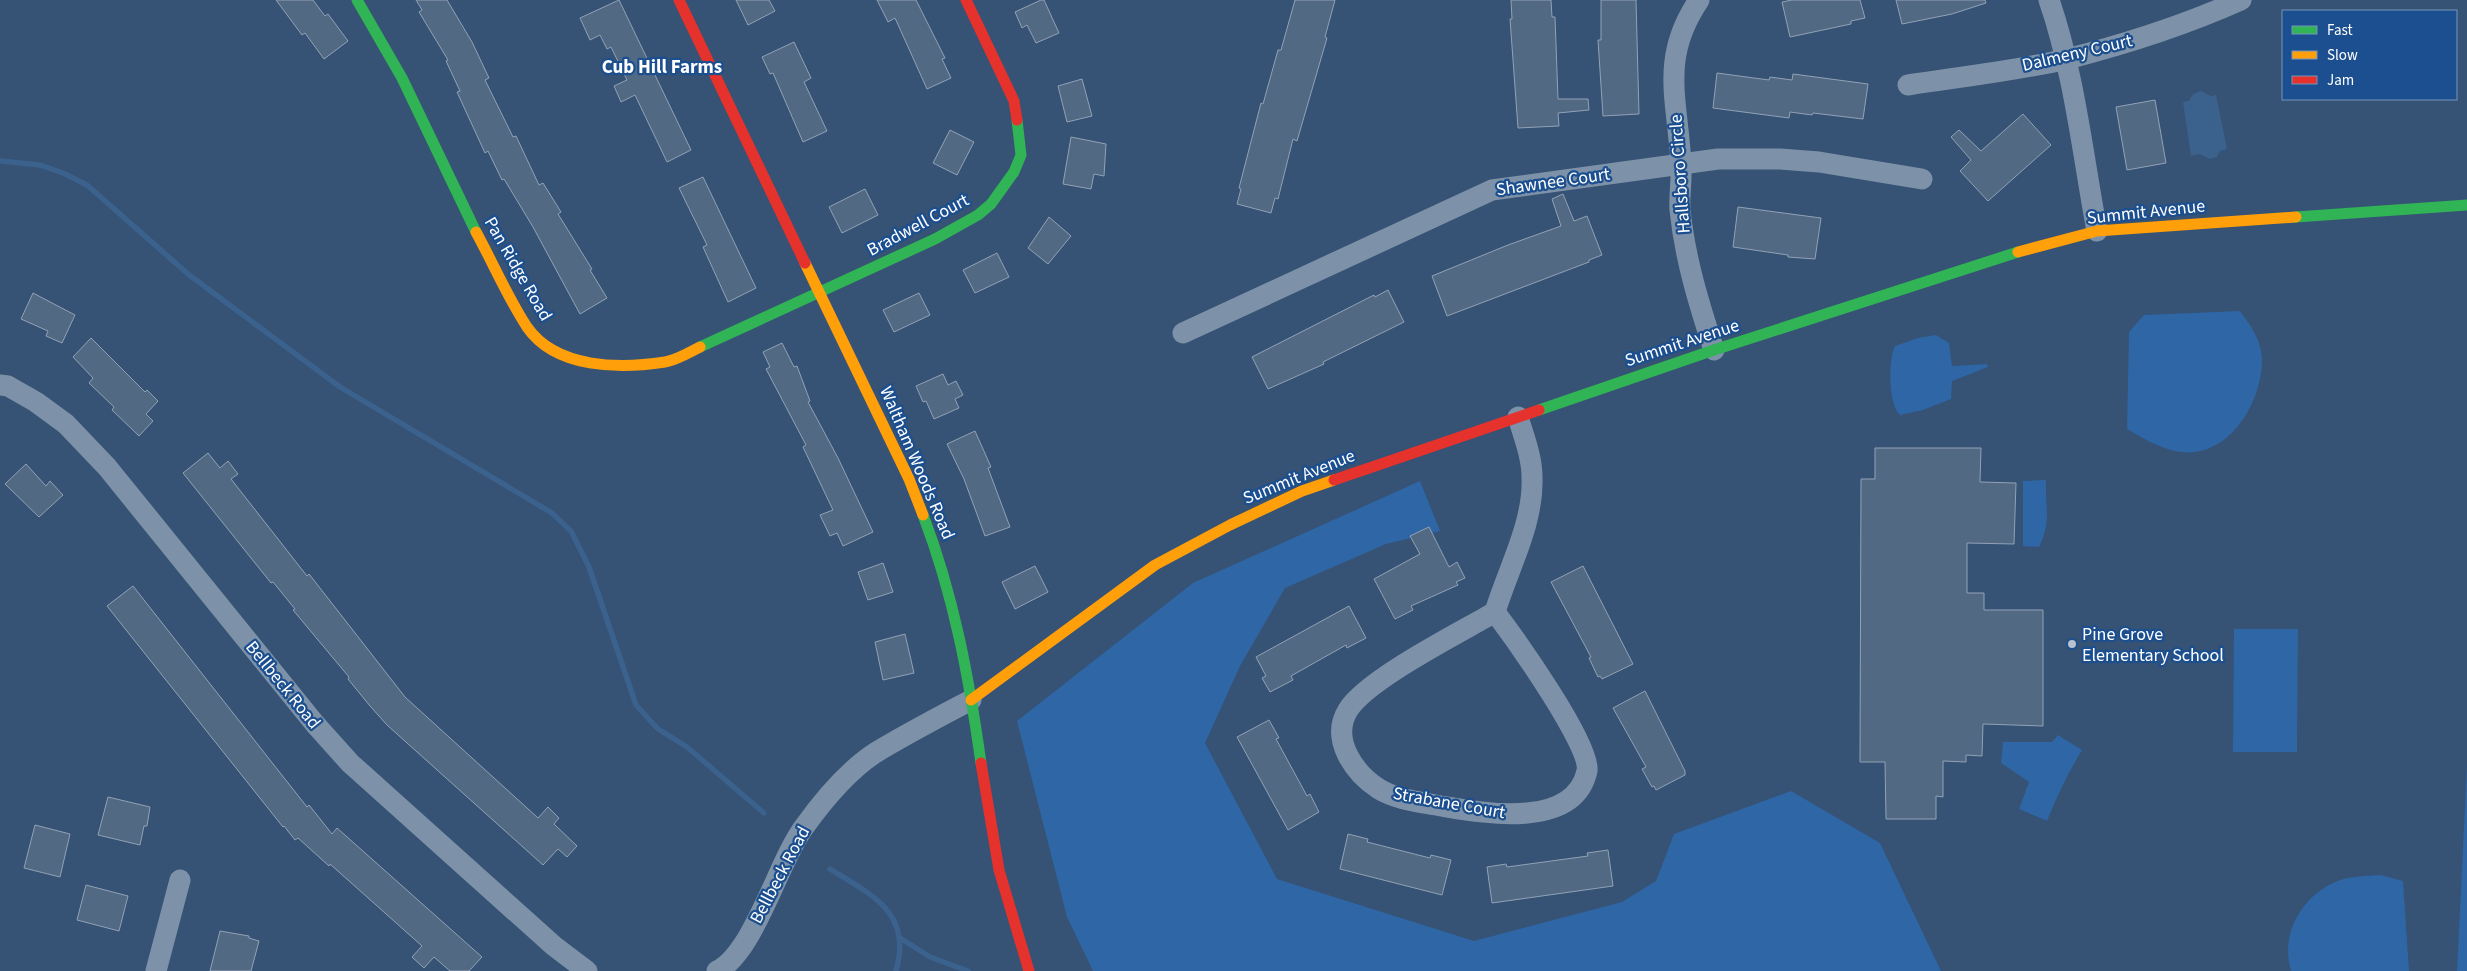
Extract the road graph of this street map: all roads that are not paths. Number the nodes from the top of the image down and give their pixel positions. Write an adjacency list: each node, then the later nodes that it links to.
1 (357, 0): 13 (street, Pan Ridge Road)
2 (679, 0): 13 (street, Waltham Woods Road)
3 (966, 0): 13 (street, Bradwell Court)
4 (1699, 0): 9 (street, Hallsboro Circle)
5 (2049, 0): 7 (street)
6 (2240, 0): 7 (street, Dalmeny Court)
7 (2066, 59): 8 (street, Dalmeny Court); 12 (street)
8 (1908, 86)
9 (1681, 166): 10 (street, Shawnee Court); 14 (street, Shawnee Court); 15 (street, Hallsboro Circle)
10 (1922, 179)
11 (2467, 205): 12 (street, Summit Avenue)
12 (2097, 231): 15 (street, Summit Avenue)
13 (820, 293): 19 (street, Waltham Woods Road)
14 (1183, 333)
15 (1714, 350): 17 (street, Summit Avenue)
16 (0, 385): 22 (street, Bellbeck Road)
17 (1518, 417): 18 (street); 19 (street, Summit Avenue)
18 (1495, 612): 18 (street, Strabane Court)
19 (971, 700): 23 (street, Bellbeck Road); 24 (street, Waltham Woods Road)
20 (180, 880): 21 (street)
21 (156, 971)
22 (586, 971)
23 (717, 971)
24 (1029, 971)

